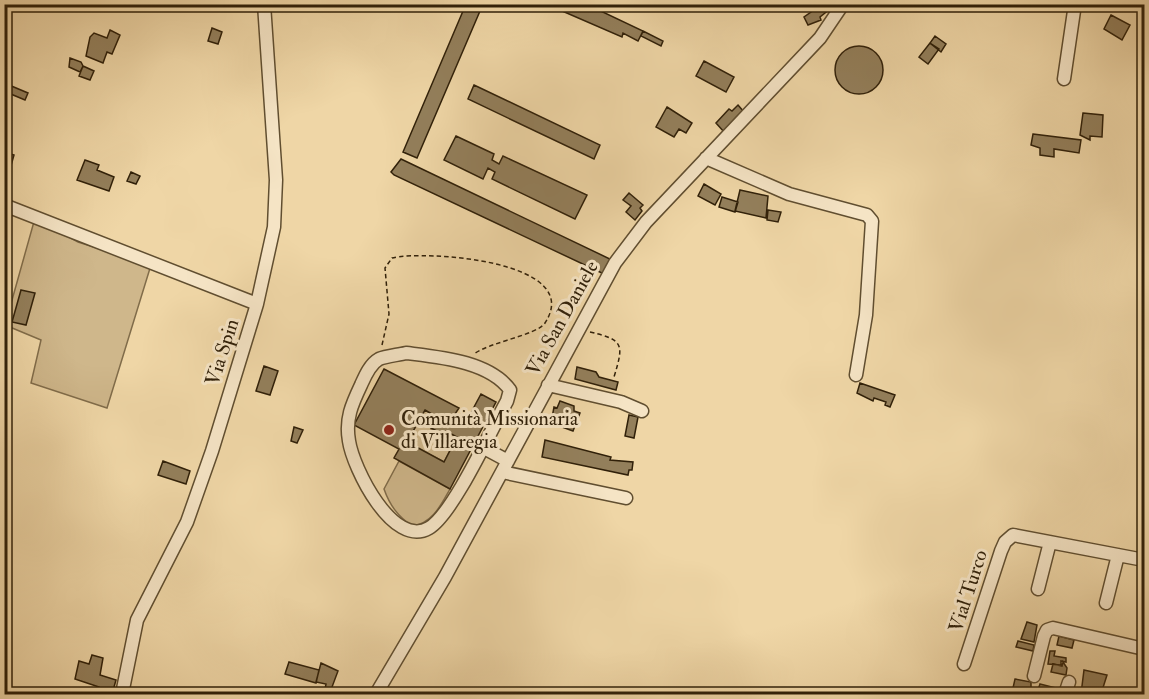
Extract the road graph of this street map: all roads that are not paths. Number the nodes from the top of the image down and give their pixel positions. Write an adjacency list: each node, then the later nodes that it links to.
1 (264, 4): 7 (street, Via Spin)
2 (843, 4): 5 (street, Via San Daniele)
3 (1075, 4): 4 (street)
4 (1064, 79)
5 (706, 158): 8 (street); 9 (street, Via San Daniele)
6 (4, 205): 7 (street)
7 (257, 304): 23 (street, Via Spin)
8 (856, 375)
9 (548, 385): 10 (street); 12 (street, Via San Daniele)
10 (642, 411)
11 (482, 447): 11 (street); 12 (street)
12 (505, 466): 13 (street); 24 (street, Via San Daniele)
13 (626, 498)
14 (1050, 542): 15 (street, Vial Turco); 17 (street); 20 (street, Vial Turco)
15 (1118, 555): 16 (street, Vial Turco); 18 (street)
16 (1144, 560)
17 (1038, 589)
18 (1106, 603)
19 (1144, 649): 21 (street)
20 (964, 664)
21 (1034, 676)
22 (1069, 682): 25 (street)
23 (122, 694)
24 (376, 694)
25 (1065, 694)

